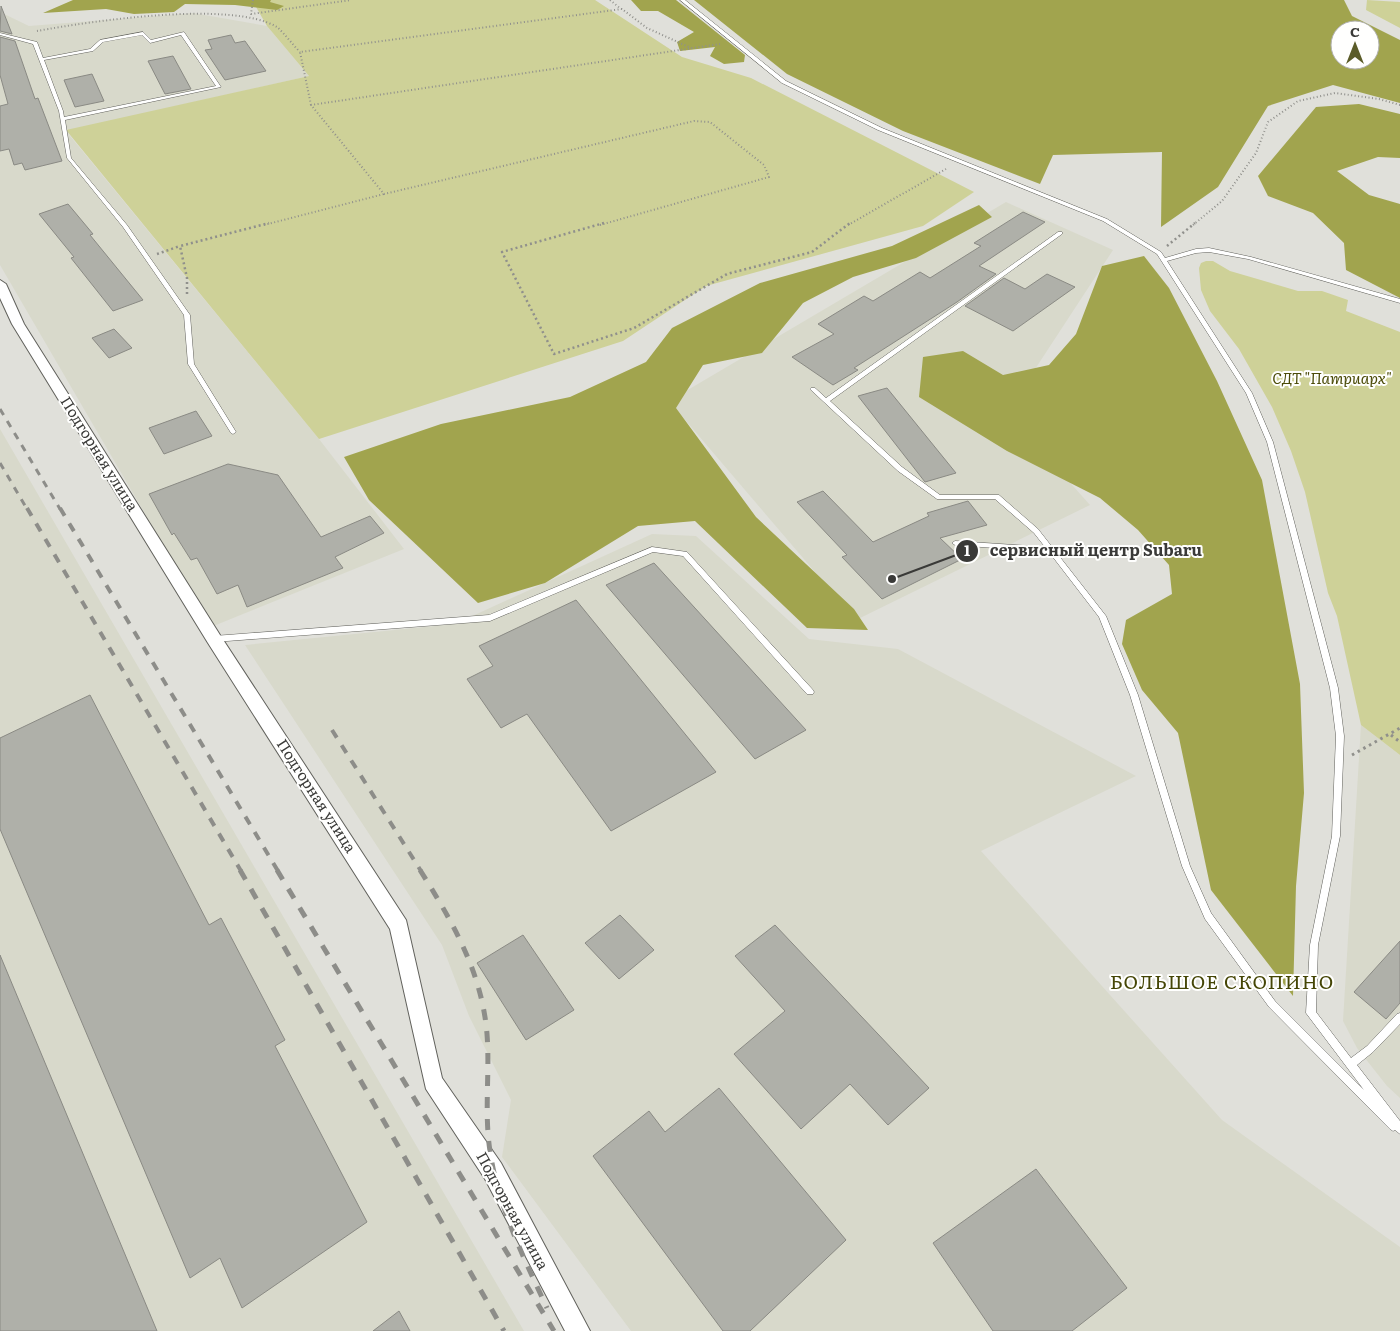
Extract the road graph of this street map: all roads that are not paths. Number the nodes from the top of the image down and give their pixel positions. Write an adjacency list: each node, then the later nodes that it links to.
1 (682, 0): 6 (lane)
2 (0, 34): 3 (lane)
3 (42, 60): 4 (lane); 4 (lane)
4 (63, 119): 11 (lane)
5 (1060, 233): 10 (lane)
6 (1165, 260): 8 (lane); 17 (lane)
7 (0, 284): 14 (street, Подгорная улица)
8 (1400, 301)
9 (813, 389): 10 (lane)
10 (826, 401): 13 (lane)
11 (233, 432)
12 (955, 543): 13 (lane)
13 (1050, 550): 19 (lane)
14 (214, 639): 15 (lane); 20 (street, Подгорная улица)
15 (810, 692)
16 (1400, 1017): 17 (lane)
17 (1351, 1064): 18 (lane)
18 (1400, 1129)
19 (1400, 1133)
20 (578, 1331)

